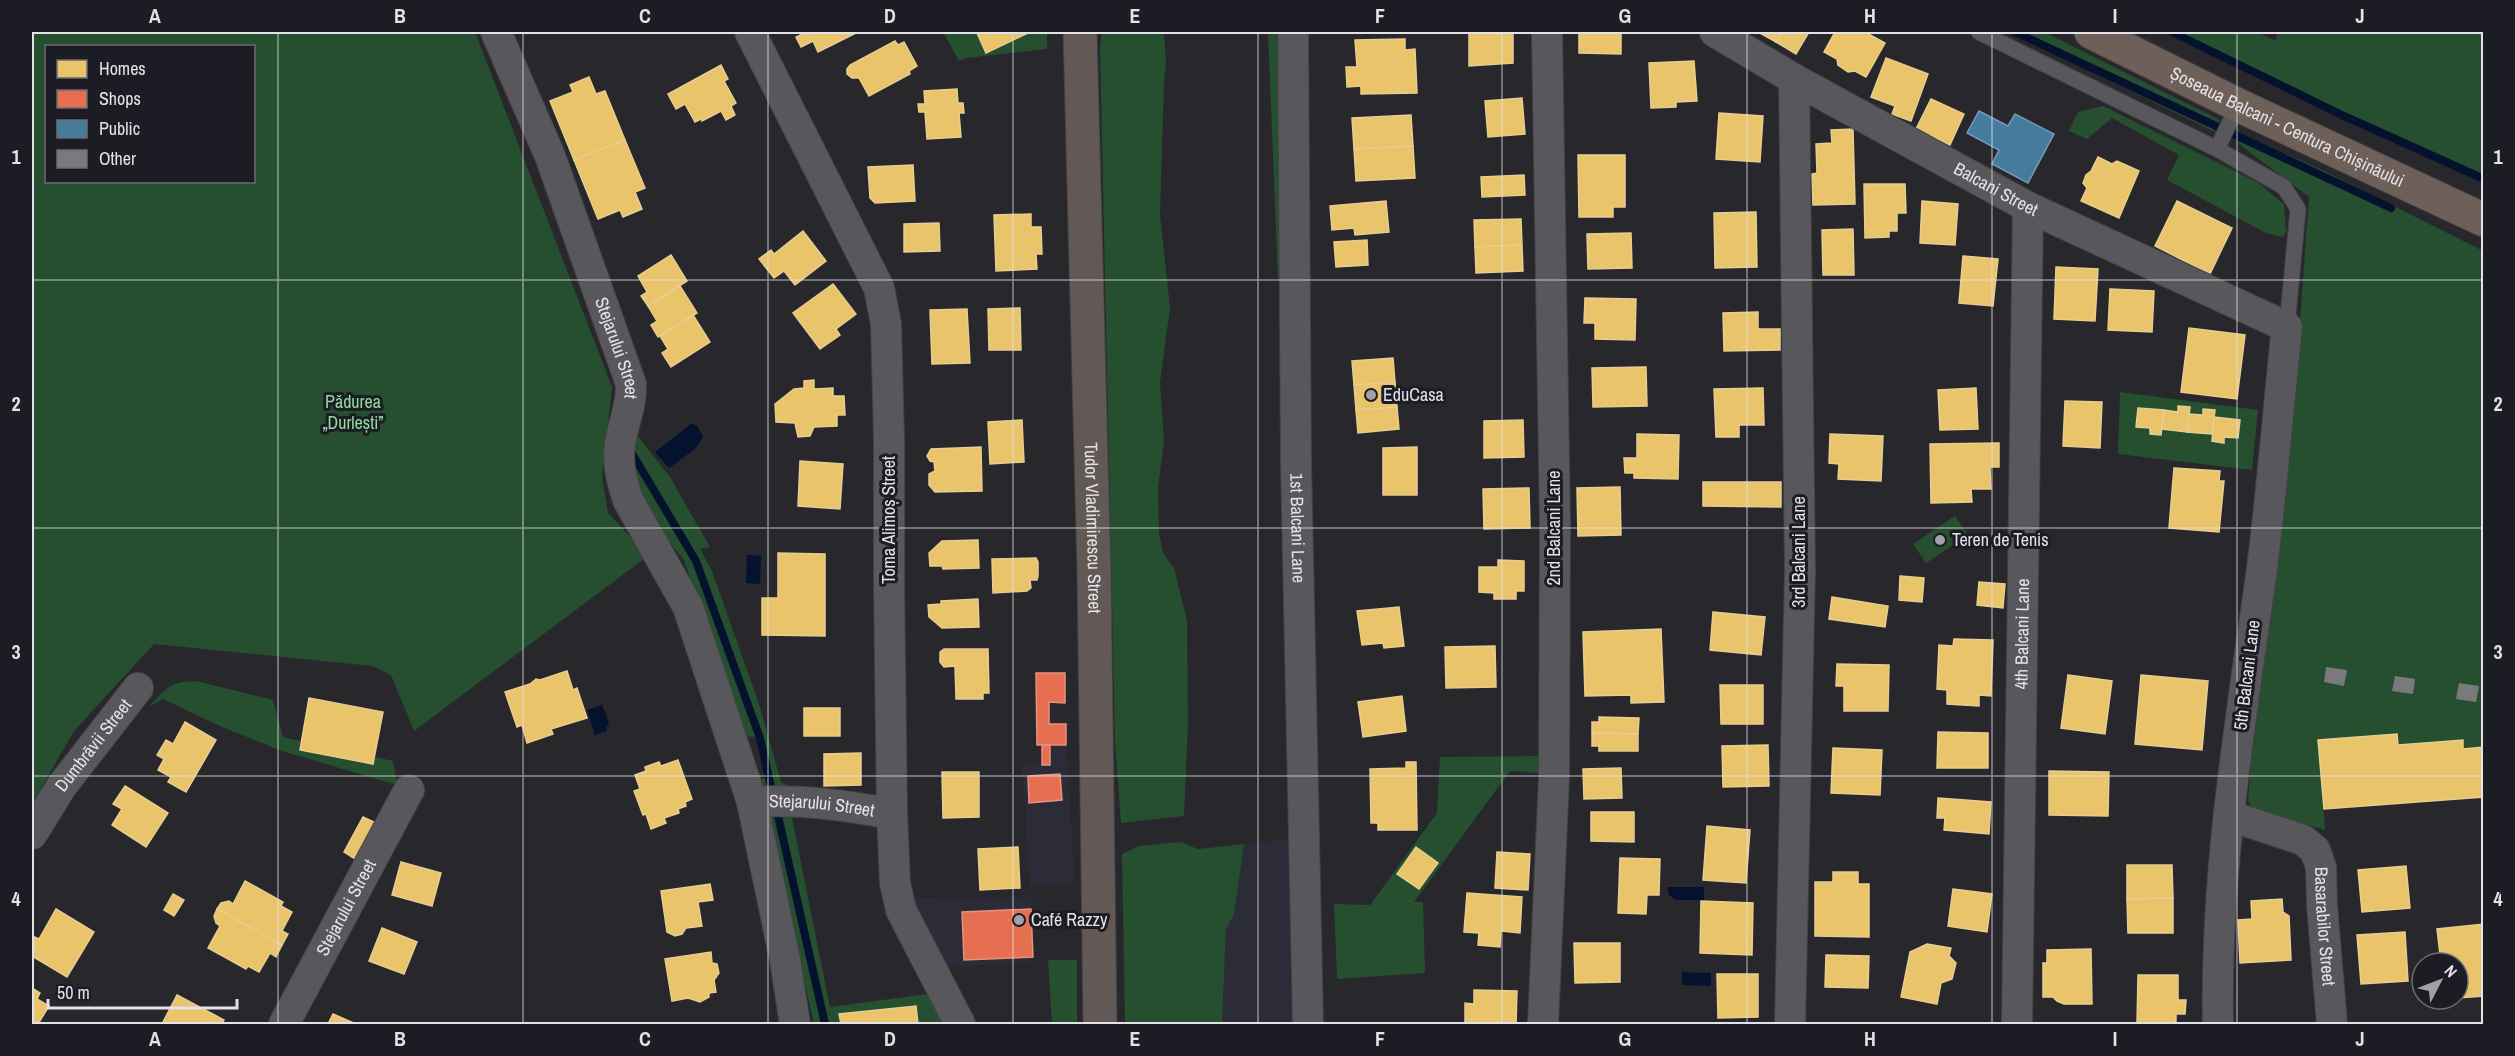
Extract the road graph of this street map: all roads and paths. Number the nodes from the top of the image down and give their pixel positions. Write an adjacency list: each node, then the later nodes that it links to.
1 (496, 32): 17 (street, Stejarului Street)
2 (750, 32): 18 (street, Toma Alimoș Street)
3 (1080, 32): 24 (main road, Tudor Vladimirescu Street)
4 (1293, 32): 25 (street, 1st Balcani Lane)
5 (1547, 32): 26 (street, 2nd Balcani Lane)
6 (1715, 32): 9 (street, Balcani Street)
7 (1979, 32): 11 (lane)
8 (2091, 32): 10 (highway, Șoseaua Balcani - Centura Chișinăului)
9 (1794, 79): 12 (street, Balcani Street); 27 (street, 3rd Balcani Lane)
10 (2234, 112): 11 (lane); 13 (highway, Șoseaua Balcani - Centura Chișinăului)
11 (2220, 143): 14 (lane)
12 (2028, 207): 14 (street, Balcani Street); 28 (street, 4th Balcani Lane)
13 (2484, 220)
14 (2287, 327): 19 (street, 5th Balcani Lane)
15 (138, 688): 20 (street, Dumbrăvii Street)
16 (410, 790): 21 (street, Stejarului Street)
17 (768, 801): 18 (street, Stejarului Street); 22 (street, Stejarului Street)
18 (892, 814): 23 (street, Toma Alimoș Street)
19 (2230, 816): 29 (street, 5th Balcani Lane); 30 (street, Basarabilor Street)
20 (32, 834)
21 (284, 1024)
22 (795, 1024)
23 (960, 1024)
24 (1100, 1024)
25 (1308, 1024)
26 (1543, 1024)
27 (1790, 1024)
28 (2017, 1024)
29 (2218, 1024)
30 (2332, 1024)

